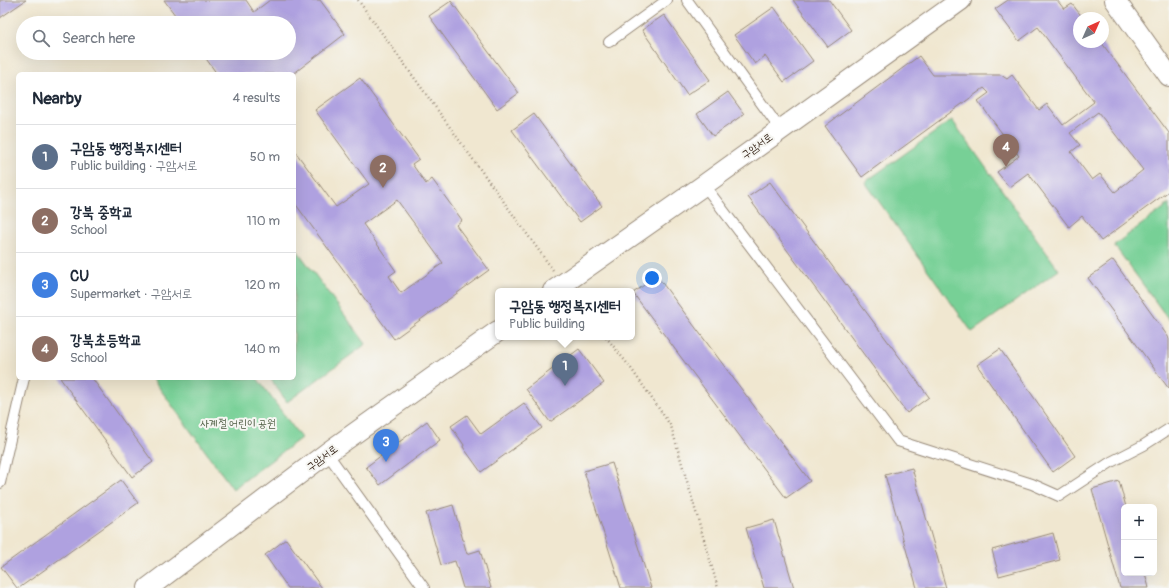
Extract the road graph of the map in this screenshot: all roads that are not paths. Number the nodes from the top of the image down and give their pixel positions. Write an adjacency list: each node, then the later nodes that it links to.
1 (667, 0): 5 (lane)
2 (687, 0): 7 (lane)
3 (961, 0): 7 (street, 구암서로)
4 (1115, 0): 6 (street)
5 (609, 42)
6 (1169, 76)
7 (780, 129): 8 (street, 구암서로)
8 (704, 185): 9 (street, 구암서로); 12 (lane)
9 (558, 287)
10 (495, 333): 13 (street, 구암서로)
11 (24, 380): 14 (lane)
12 (1169, 429)
13 (327, 453): 15 (street, 구암서로); 16 (lane)
14 (0, 483)
15 (148, 588)
16 (424, 588)

